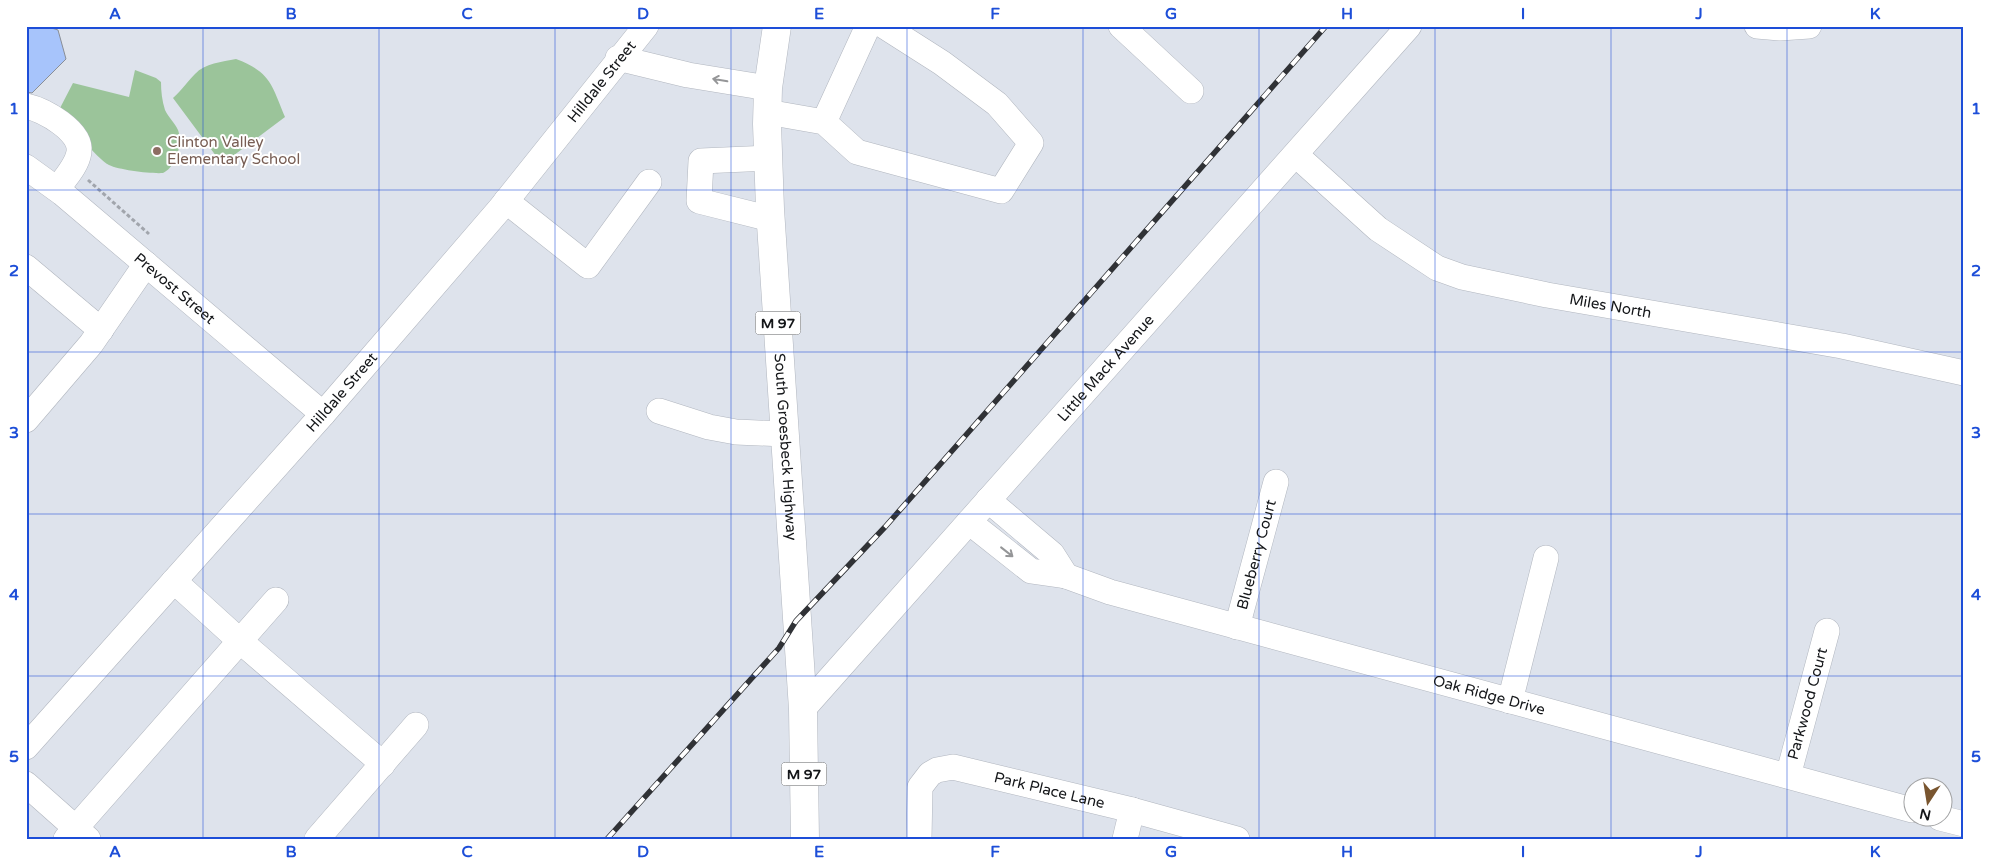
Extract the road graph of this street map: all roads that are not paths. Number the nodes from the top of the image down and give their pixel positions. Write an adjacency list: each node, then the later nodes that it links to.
1 (646, 26): 9 (street, Hilldale Street)
2 (777, 26): 11 (main road, South Groesbeck Highway / M 97)
3 (868, 26): 13 (street)
4 (884, 26): 13 (street)
5 (1121, 26): 10 (street)
6 (1409, 26): 14 (street, Little Mack Avenue)
7 (1757, 26): 8 (street)
8 (1809, 26)
9 (618, 58): 11 (street, one-way to 9); 19 (street, Hilldale Street)
10 (1191, 91)
11 (767, 100): 13 (street); 15 (main road, South Groesbeck Highway / M 97)
12 (26, 106): 18 (street)
13 (824, 122)
14 (1296, 155): 24 (street, Miles North); 30 (street, Little Mack Avenue)
15 (768, 158): 20 (main road, South Groesbeck Highway / M 97); 20 (street)
16 (26, 166): 18 (street, Prevost Street)
17 (649, 182): 19 (street)
18 (57, 189): 21 (street, Prevost Street)
19 (506, 201): 26 (street, Hilldale Street)
20 (771, 219): 28 (main road, South Groesbeck Highway / M 97)
21 (146, 264): 23 (street); 26 (street, Prevost Street)
22 (26, 267): 23 (street)
23 (101, 330): 27 (street)
24 (1964, 373)
25 (659, 412): 28 (street)
26 (322, 414): 34 (street, Hilldale Street)
27 (26, 420)
28 (785, 434): 40 (main road, South Groesbeck Highway / M 97)
29 (1276, 482): 36 (street, Blueberry Court)
30 (988, 500): 31 (street, Little Mack Avenue); 33 (street)
31 (969, 522): 33 (street, Oak Ridge Drive, one-way to 33); 40 (street, Little Mack Avenue)
32 (1546, 558): 39 (street)
33 (1066, 576): 36 (street, Oak Ridge Drive)
34 (174, 581): 38 (street); 42 (street, Hilldale Street)
35 (276, 600): 38 (street)
36 (1237, 627): 39 (street, Oak Ridge Drive)
37 (1827, 631): 44 (street, Parkwood Court)
38 (240, 641): 43 (street); 48 (street)
39 (1510, 701): 44 (street, Oak Ridge Drive)
40 (803, 709): 50 (main road, South Groesbeck Highway / M 97)
41 (416, 725): 43 (street)
42 (26, 747)
43 (384, 764): 49 (street)
44 (1788, 776): 46 (street, Oak Ridge Drive)
45 (26, 784): 48 (street)
46 (1902, 807)
47 (1132, 810): 51 (street, Park Place Lane); 52 (street); 53 (street, Park Place Lane)
48 (77, 835)
49 (317, 839)
50 (805, 839)
51 (918, 839)
52 (1125, 839)
53 (1237, 839)

